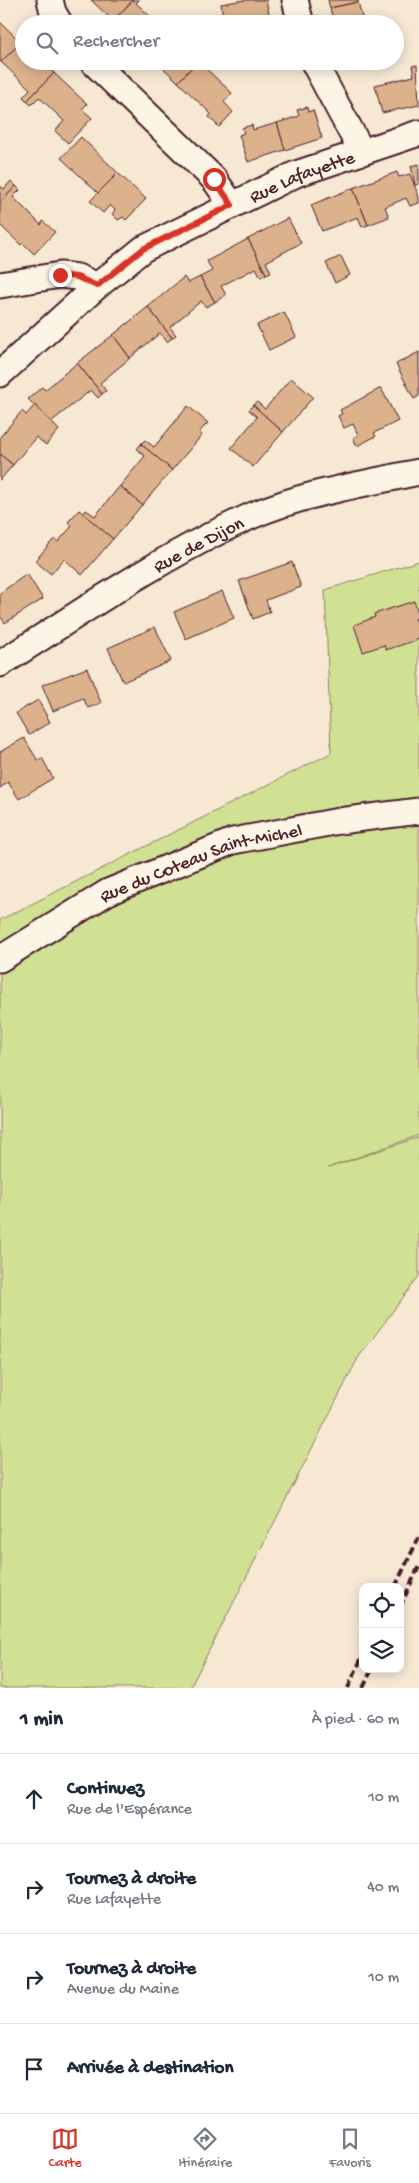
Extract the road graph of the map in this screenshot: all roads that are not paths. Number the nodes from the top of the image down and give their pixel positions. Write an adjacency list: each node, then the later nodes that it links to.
1 (50, 0): 3 (street)
2 (295, 0): 4 (street)
3 (55, 15)
4 (299, 15)
5 (101, 70): 9 (street)
6 (318, 70): 8 (street)
7 (419, 133): 8 (street, Rue Lafayette)
8 (362, 152): 9 (street, Rue Lafayette)
9 (232, 205): 11 (street, Rue Lafayette)
10 (0, 285): 11 (street)
11 (97, 286): 12 (street, Rue Lafayette)
12 (0, 374)
13 (419, 472): 14 (street, Rue de Dijon)
14 (0, 664)
15 (419, 811): 16 (street, Rue du Coteau Saint-Michel)
16 (0, 959)

